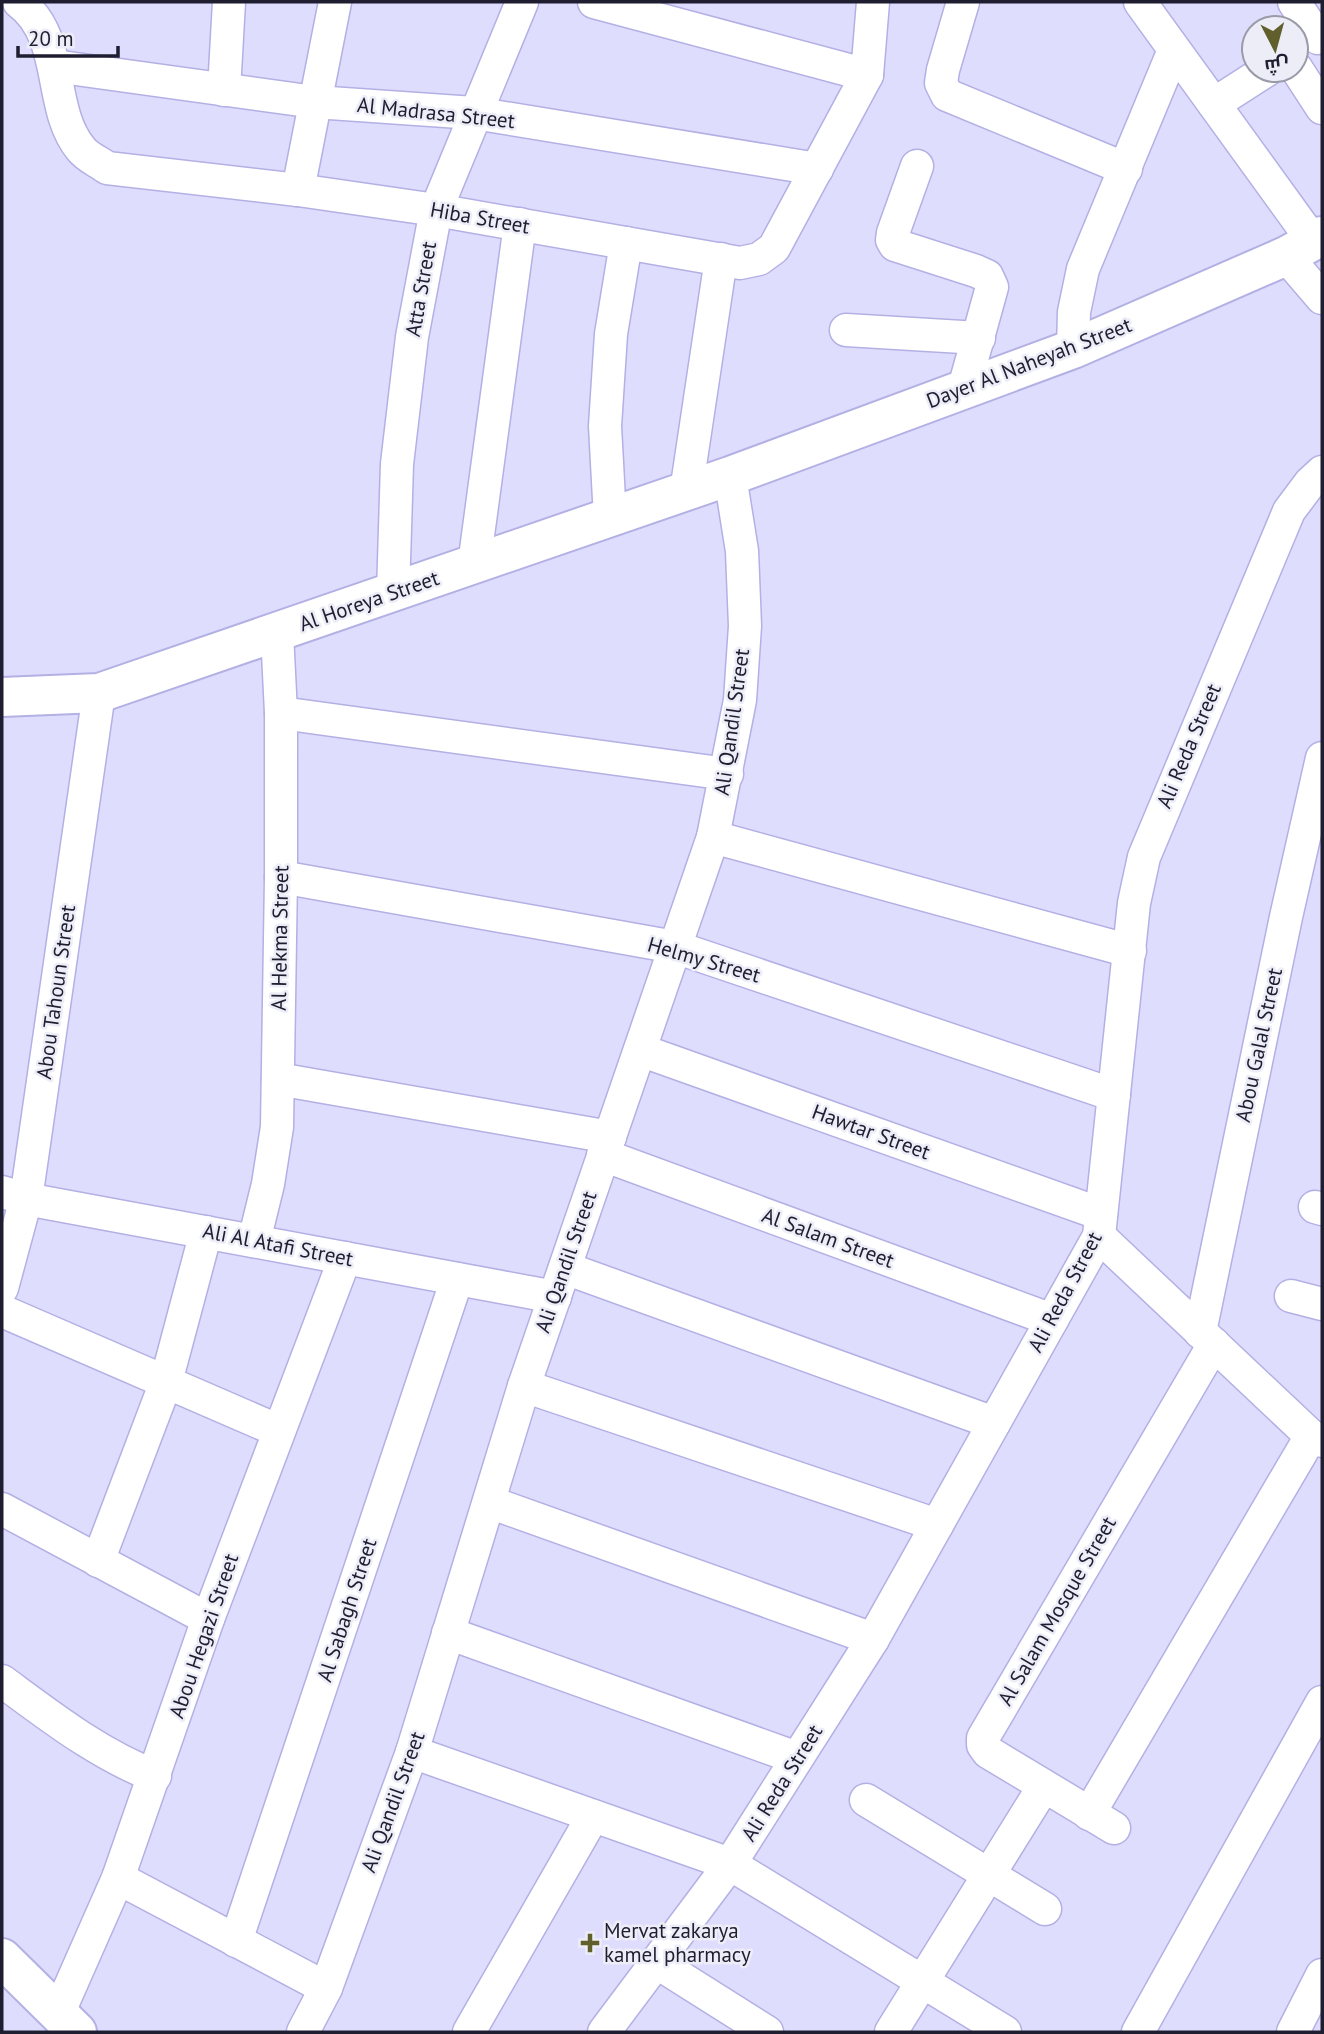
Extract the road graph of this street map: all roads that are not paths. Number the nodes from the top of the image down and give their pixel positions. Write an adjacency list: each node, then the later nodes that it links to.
1 (229, 2): 16 (street)
2 (335, 2): 17 (street)
3 (522, 2): 20 (street, Atta Street)
4 (594, 2): 13 (street)
5 (873, 2): 13 (street, Hiba Street)
6 (963, 2): 23 (street)
7 (1140, 2): 11 (street)
8 (1294, 2): 10 (street)
9 (32, 3): 12 (street, Hiba Street)
10 (1312, 41)
11 (1174, 50): 18 (street); 23 (street)
12 (54, 66): 16 (street, Al Madrasa Street); 24 (street, Hiba Street)
13 (867, 75): 22 (street, Hiba Street)
14 (1245, 84): 18 (street)
15 (1306, 84): 19 (street)
16 (224, 90): 17 (street, Al Madrasa Street)
17 (315, 102): 20 (street, Al Madrasa Street); 24 (street)
18 (1214, 104): 28 (street)
19 (1322, 108)
20 (474, 113): 22 (street, Al Madrasa Street); 25 (street, Atta Street)
21 (917, 166): 32 (street)
22 (817, 169): 29 (street, Hiba Street)
23 (1126, 169): 33 (street)
24 (298, 190): 25 (street, Hiba Street)
25 (436, 210): 26 (street, Hiba Street); 40 (street, Atta Street)
26 (520, 225): 27 (street, Hiba Street); 39 (street)
27 (626, 243): 29 (street, Hiba Street); 38 (street)
28 (1307, 245): 30 (street); 33 (street, Dayer Al Naheyah Street)
29 (721, 259): 37 (street)
30 (1322, 298)
31 (846, 330): 32 (street)
32 (979, 338): 34 (street)
33 (1073, 349): 34 (street, Dayer Al Naheyah Street)
34 (964, 388): 36 (street, Dayer Al Naheyah Street)
35 (1322, 472): 50 (street, Ali Reda Street)
36 (730, 477): 37 (street, Al Horeya Street); 46 (street, Ali Qandil Street)
37 (686, 492): 38 (street, Al Horeya Street)
38 (610, 518): 39 (street, Al Horeya Street)
39 (474, 565): 40 (street, Al Horeya Street)
40 (393, 593): 41 (street, Al Horeya Street)
41 (278, 632): 42 (street, Al Horeya Street); 44 (street, Al Hekma Street)
42 (99, 693): 43 (street, Al Horeya Street); 55 (street, Abou Tahoun Street)
43 (2, 697)
44 (281, 713): 46 (street); 48 (street, Al Hekma Street)
45 (1322, 758): 67 (street, Abou Galal Street)
46 (727, 774): 47 (street, Ali Qandil Street)
47 (713, 837): 49 (street, Ali Qandil Street); 50 (street)
48 (281, 877): 49 (street, Helmy Street); 52 (street, Al Hekma Street)
49 (675, 947): 51 (street, Ali Qandil Street); 53 (street, Helmy Street)
50 (1130, 951): 53 (street, Ali Reda Street)
51 (640, 1050): 54 (street, Ali Qandil Street); 56 (street, Hawtar Street)
52 (278, 1079): 54 (street, Al Salam Street); 58 (street, Al Hekma Street)
53 (1114, 1096): 56 (street, Ali Reda Street)
54 (606, 1146): 61 (street, Ali Qandil Street); 66 (street, Al Salam Street)
55 (14, 1195): 57 (street, Ali Al Atafi Street); 62 (street, Abou Tahoun Street)
56 (1100, 1225): 66 (street, Ali Reda Street); 67 (street)
57 (206, 1232): 58 (street, Ali Al Atafi Street); 68 (street)
58 (254, 1241): 59 (street, Ali Al Atafi Street)
59 (345, 1258): 60 (street, Ali Al Atafi Street); 71 (street, Abou Hegazi Street)
60 (457, 1279): 61 (street, Ali Al Atafi Street); 92 (street, Al Sabagh Street)
61 (560, 1282): 69 (street, Ali Qandil Street); 70 (street, Ali Al Atafi Street)
62 (2, 1288)
63 (1291, 1296): 64 (street)
64 (1322, 1304)
65 (2, 1311): 68 (street)
66 (1052, 1320): 70 (street, Ali Reda Street)
67 (1207, 1338): 72 (street); 85 (street, Al Salam Mosque Street)
68 (166, 1382): 71 (street); 76 (street)
69 (524, 1385): 73 (street, Ali Qandil Street); 75 (street)
70 (994, 1423): 75 (street, Ali Reda Street)
71 (279, 1431): 77 (street, Abou Hegazi Street)
72 (1316, 1438): 85 (street, Al Salam Mosque Street)
73 (489, 1502): 78 (street, Ali Qandil Street); 79 (street)
74 (2, 1510): 76 (street)
75 (937, 1525): 79 (street, Ali Reda Street)
76 (98, 1561): 77 (street)
77 (208, 1619): 84 (street, Abou Hegazi Street)
78 (449, 1633): 82 (street, Ali Qandil Street); 83 (street)
79 (873, 1639): 83 (street, Ali Reda Street)
80 (2, 1681): 84 (street)
81 (1322, 1702): 105 (street)
82 (412, 1752): 87 (street); 97 (street, Ali Qandil Street)
83 (797, 1758): 88 (street, Ali Reda Street)
84 (155, 1776): 90 (street, Abou Hegazi Street)
85 (1044, 1786): 89 (street)
86 (866, 1800): 89 (street)
87 (593, 1816): 88 (street); 101 (street)
88 (730, 1864): 94 (street, Ali Reda Street); 96 (street)
89 (989, 1875): 91 (street); 96 (street)
90 (118, 1878): 92 (street); 98 (street, Abou Hegazi Street)
91 (1045, 1909)
92 (236, 1941): 97 (street)
93 (2, 1958): 98 (street)
94 (656, 1962): 99 (street); 102 (street, Ali Reda Street)
95 (1322, 1975): 106 (street)
96 (923, 1982): 103 (street); 104 (street)
97 (326, 1988): 100 (street, Ali Qandil Street)
98 (68, 2023)
99 (756, 2029)
100 (303, 2032)
101 (469, 2032)
102 (604, 2032)
103 (891, 2032)
104 (1005, 2032)
105 (1138, 2032)
106 (1293, 2032)

